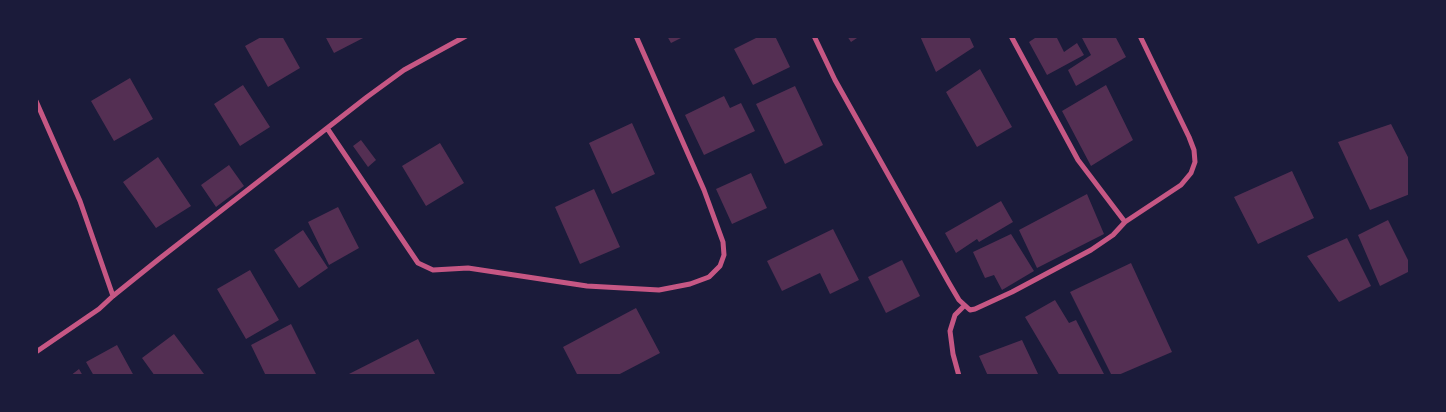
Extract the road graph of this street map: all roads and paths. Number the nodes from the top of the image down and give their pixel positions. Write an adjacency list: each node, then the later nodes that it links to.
1 (466, 36): 7 (street)
2 (636, 36): 7 (street)
3 (814, 36): 10 (street)
4 (1011, 36): 8 (street)
5 (1140, 36): 8 (street)
6 (36, 101): 9 (street)
7 (327, 128): 9 (street)
8 (1125, 222): 10 (street)
9 (113, 296): 11 (street)
10 (964, 306): 12 (street)
11 (36, 352)
12 (959, 376)

